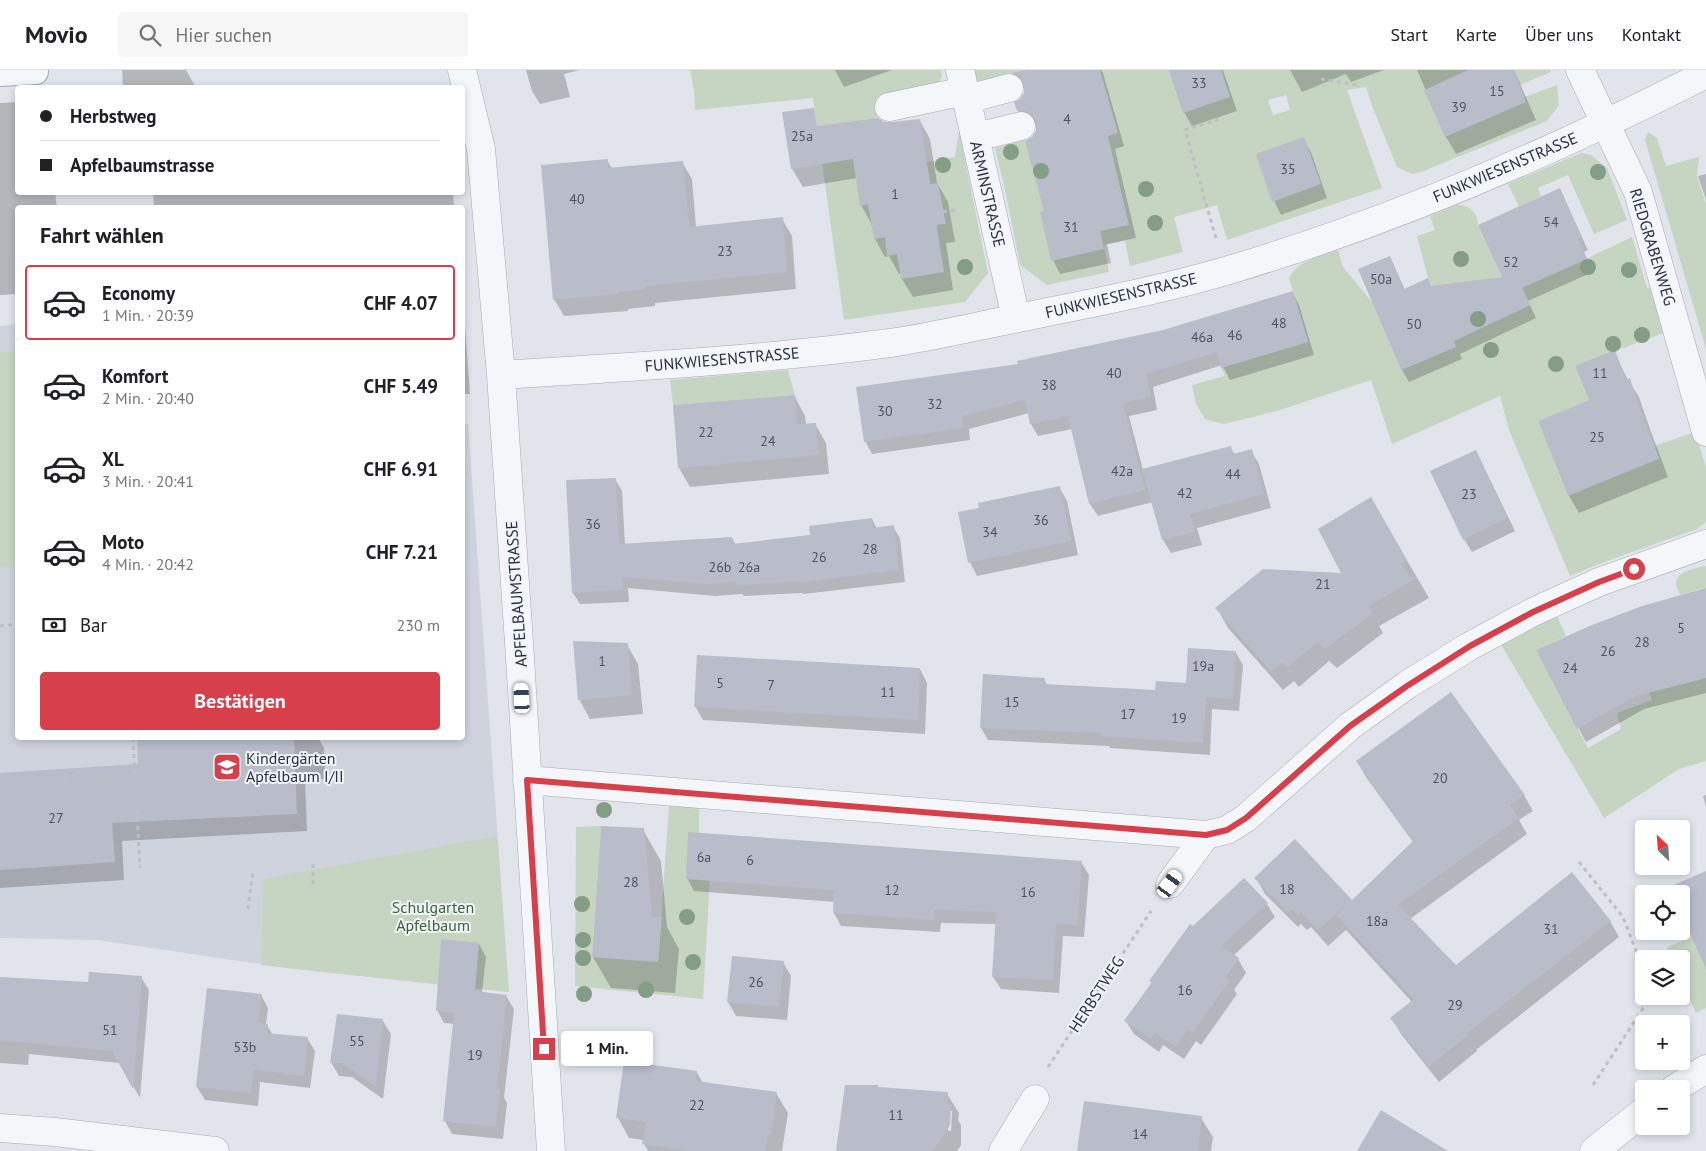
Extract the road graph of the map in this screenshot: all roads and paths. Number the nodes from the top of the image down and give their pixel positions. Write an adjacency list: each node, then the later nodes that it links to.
1 (462, 70): 7 (street, APFELBAUMSTRASSE)
2 (1580, 70): 14 (street, RIEDGRABENWEG)
3 (36, 72): 4 (lane)
4 (0, 74)
5 (1706, 74): 14 (street, FUNKWIESENSTRASSE)
6 (1321, 80): 8 (path)
7 (464, 85)
8 (1357, 85)
9 (964, 87): 10 (street); 12 (street); 16 (street, ARMINSTRASSE)
10 (1009, 88)
11 (466, 97): 19 (street, APFELBAUMSTRASSE)
12 (889, 107)
13 (1223, 118): 17 (path)
14 (1606, 124): 18 (street, FUNKWIESENSTRASSE); 20 (street, RIEDGRABENWEG)
15 (1021, 126): 16 (street)
16 (976, 137): 18 (street, ARMINSTRASSE)
17 (1217, 241)
18 (1016, 318): 19 (street, FUNKWIESENSTRASSE)
19 (501, 375): 26 (street, APFELBAUMSTRASSE)
20 (1706, 432)
21 (1706, 544): 28 (street)
22 (15, 624): 23 (path)
23 (0, 626)
24 (133, 740): 25 (path)
25 (135, 780): 27 (path); 31 (path)
26 (527, 780): 28 (street); 47 (street, APFELBAUMSTRASSE)
27 (0, 786)
28 (1206, 835): 33 (street)
29 (1579, 862): 37 (path)
30 (312, 864): 34 (path)
31 (140, 868)
32 (253, 872): 36 (path)
33 (1170, 884)
34 (314, 885)
35 (1153, 908): 40 (path, HERBSTWEG)
36 (248, 909)
37 (1636, 950)
38 (1645, 1005): 42 (path)
39 (1706, 1069): 41 (street)
40 (1044, 1073)
41 (1688, 1080)
42 (1593, 1085)
43 (1035, 1099): 48 (street)
44 (1635, 1118): 49 (street)
45 (0, 1128): 46 (street)
46 (215, 1151)
47 (551, 1151)
48 (1003, 1151)
49 (1594, 1151)

